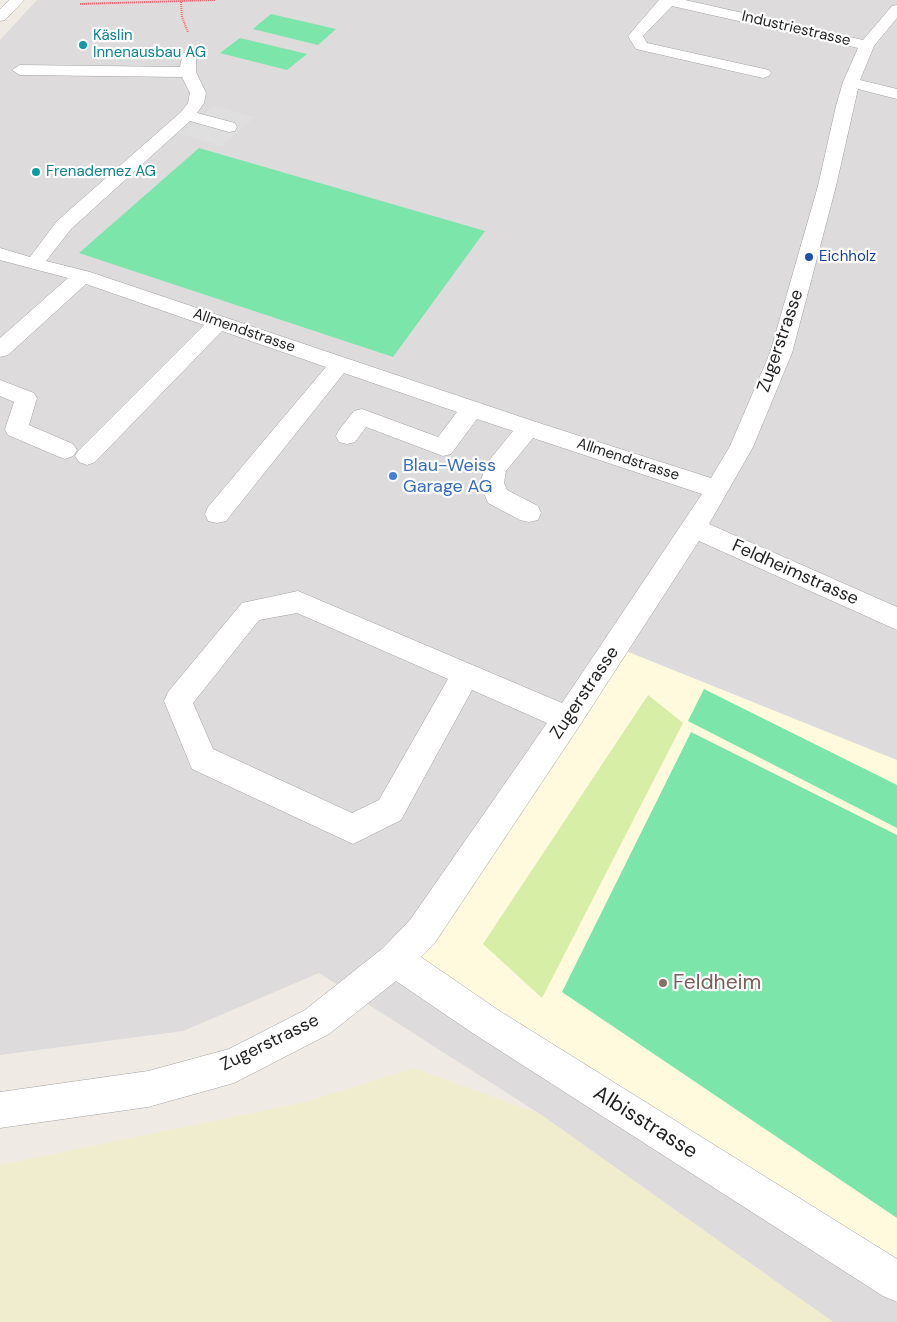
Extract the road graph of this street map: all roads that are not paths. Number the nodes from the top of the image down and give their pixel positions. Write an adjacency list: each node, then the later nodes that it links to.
1 (17, 0): 5 (street)
2 (667, 0): 6 (street, Industriestrasse); 9 (street)
3 (757, 4): 6 (street)
4 (897, 9): 7 (street, Zugerstrasse)
5 (1, 13)
6 (734, 16): 7 (street, Industriestrasse)
7 (867, 45): 10 (street, Zugerstrasse)
8 (20, 70): 12 (street)
9 (763, 73)
10 (851, 82): 11 (street); 26 (street, Zugerstrasse)
11 (897, 94)
12 (187, 115): 13 (street); 15 (street)
13 (229, 127)
14 (0, 254): 15 (street, Allmendstrasse)
15 (34, 264): 16 (street, Allmendstrasse)
16 (83, 276): 17 (street, Allmendstrasse); 18 (street)
17 (218, 322): 19 (street, Allmendstrasse); 25 (street)
18 (0, 350)
19 (340, 364): 21 (street, Allmendstrasse); 27 (street)
20 (0, 388): 24 (street)
21 (472, 409): 22 (street, Allmendstrasse); 23 (street)
22 (528, 428): 26 (street, Allmendstrasse); 28 (street)
23 (347, 436)
24 (65, 450)
25 (87, 456)
26 (716, 489): 29 (street, Zugerstrasse)
27 (217, 514)
28 (529, 514)
29 (694, 528): 30 (street, Feldheimstrasse); 32 (street, Zugerstrasse)
30 (897, 619)
31 (466, 674): 31 (street); 32 (street)
32 (568, 719): 33 (street, Zugerstrasse)
33 (395, 960): 34 (street, Zugerstrasse); 35 (street, Albisstrasse)
34 (0, 1110)
35 (897, 1282)

